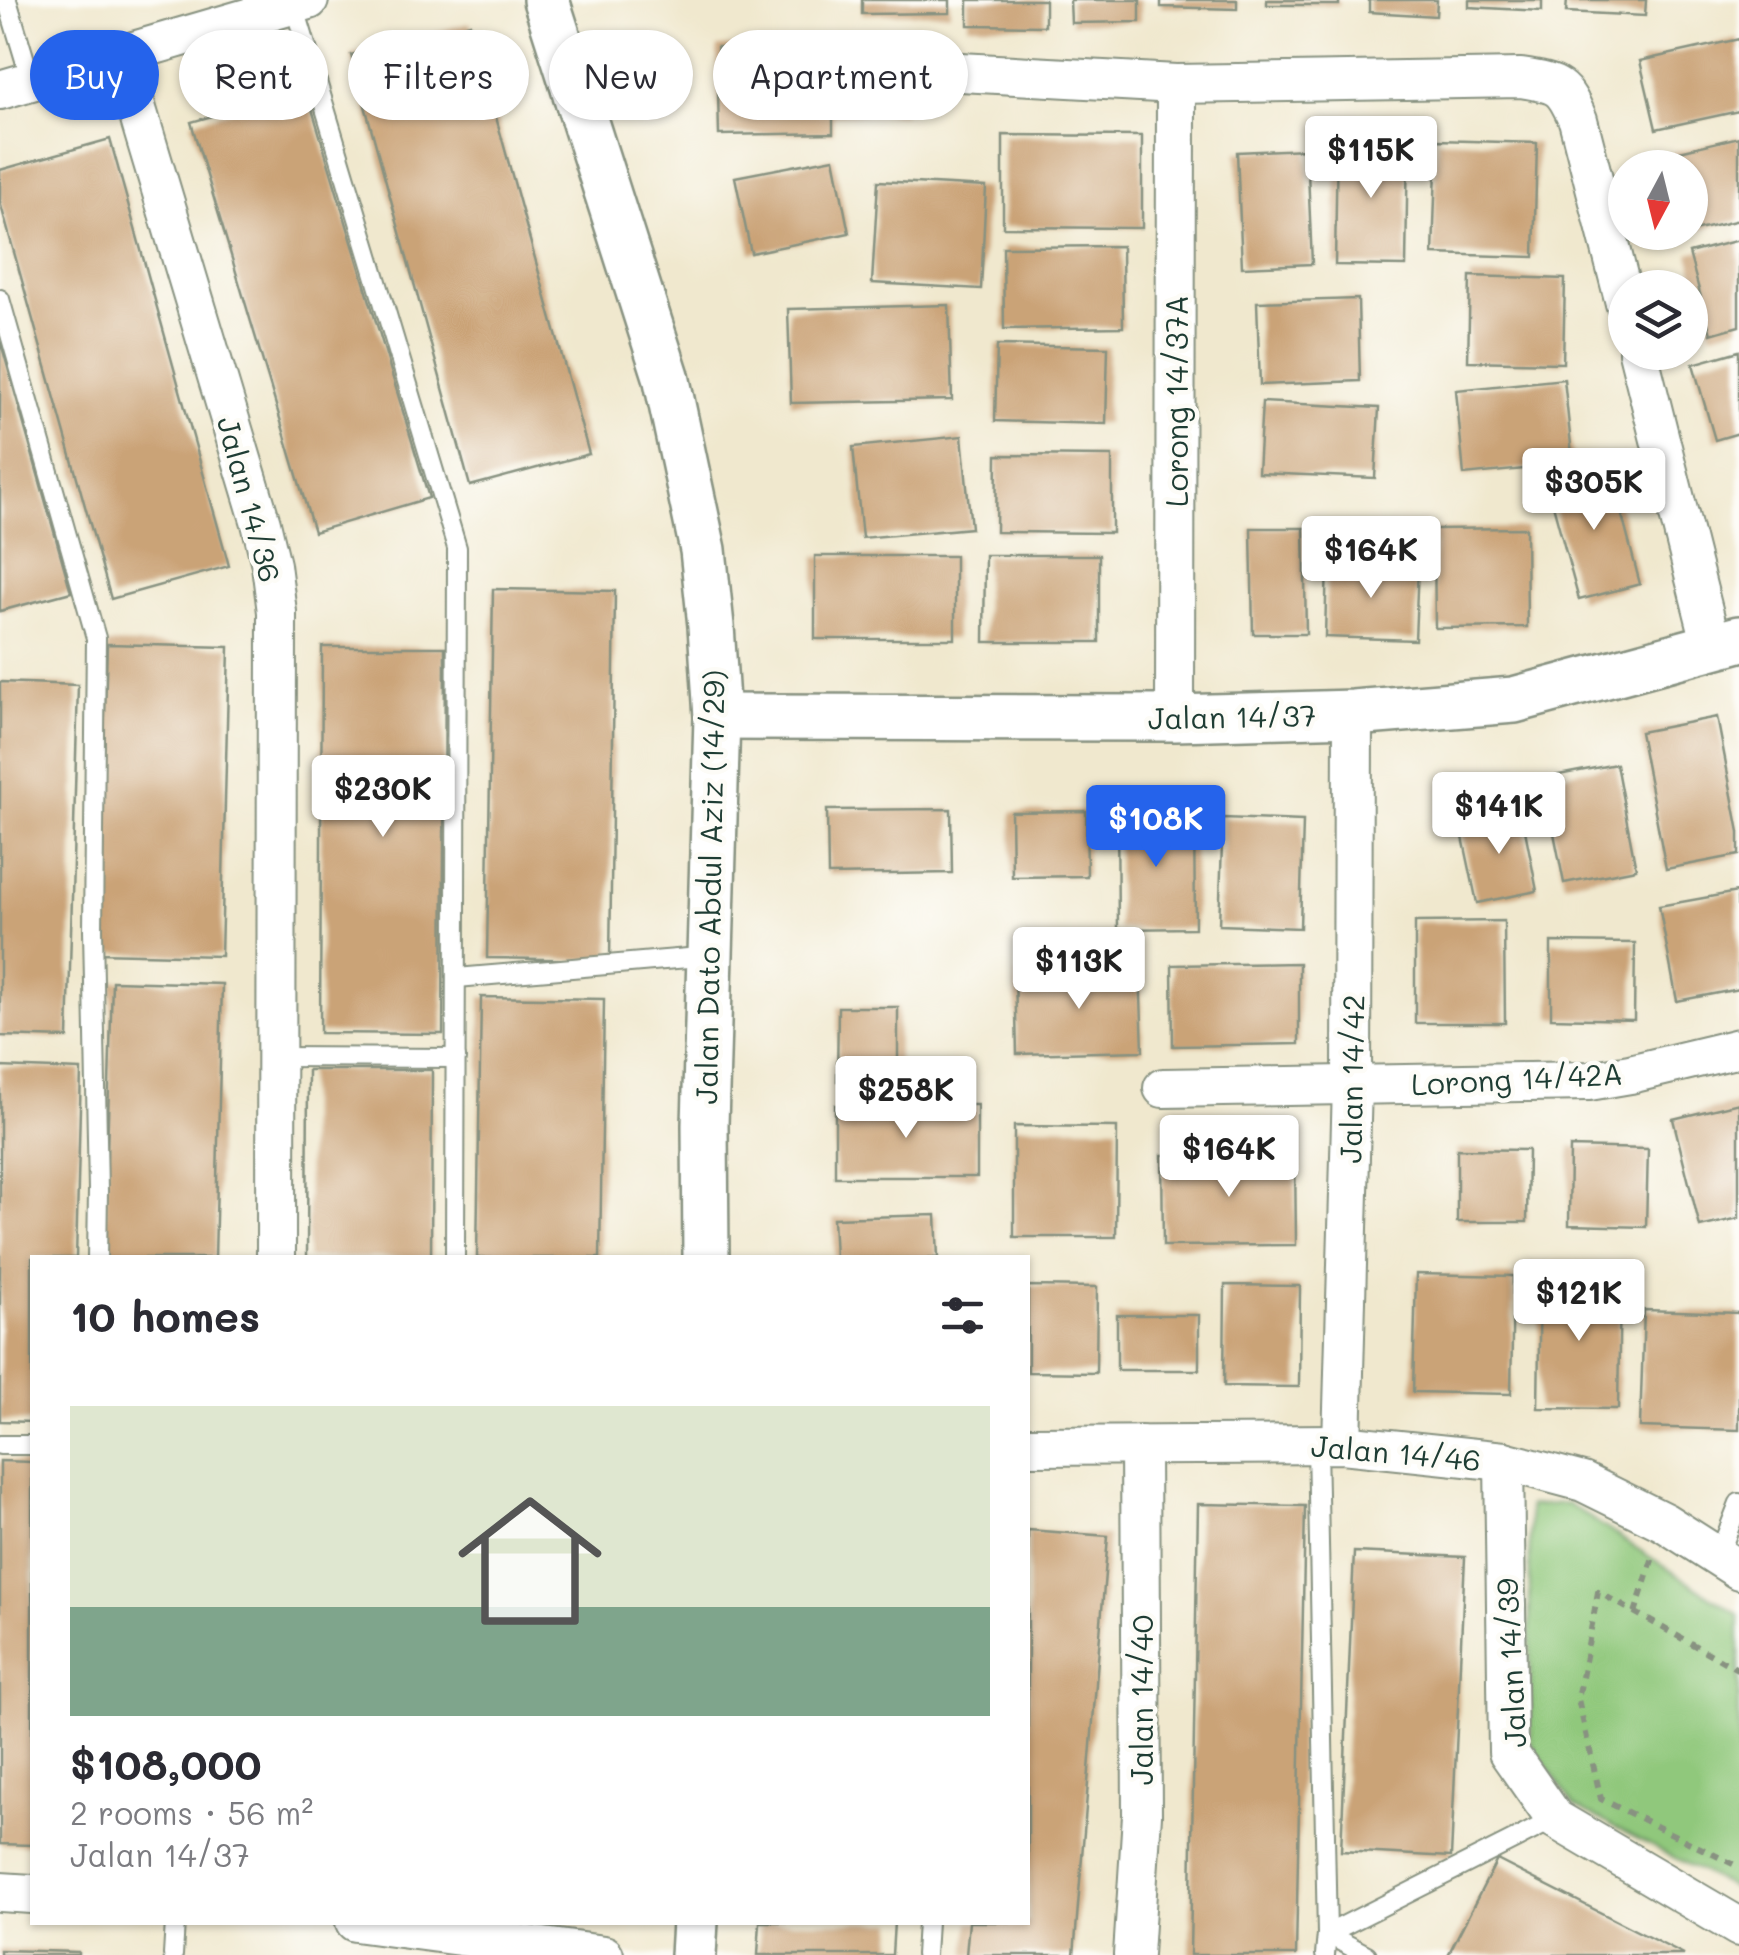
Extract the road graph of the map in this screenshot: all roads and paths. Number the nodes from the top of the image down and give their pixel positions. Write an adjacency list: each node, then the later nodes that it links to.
1 (7, 0): 7 (lane)
2 (546, 0): 14 (street, Jalan Dato Abdul Aziz (14/29))
3 (302, 3): 4 (street); 17 (lane)
4 (159, 45)
5 (968, 73): 6 (street)
6 (1176, 84): 9 (street); 15 (street, Lorong 14/37A)
7 (16, 85)
8 (139, 120): 19 (street, Jalan 14/36)
9 (1617, 270)
10 (0, 298): 23 (lane)
11 (1643, 370): 12 (street)
12 (1726, 643): 13 (street, Jalan 14/37)
13 (1353, 713): 15 (street, Jalan 14/37); 21 (street, Jalan 14/42)
14 (717, 717): 15 (street, Jalan 14/37); 16 (street, Jalan Dato Abdul Aziz (14/29))
15 (1175, 718)
16 (711, 956): 17 (lane); 26 (street, Jalan Dato Abdul Aziz (14/29))
17 (457, 978): 20 (lane)
18 (1739, 1048): 21 (street, Lorong 14/42A)
19 (277, 1057): 20 (lane); 24 (street, Jalan 14/36)
20 (456, 1058): 25 (lane)
21 (1352, 1085): 22 (street, Lorong 14/42A); 27 (street, Jalan 14/42)
22 (1163, 1088)
23 (97, 1255)
24 (276, 1255)
25 (456, 1255)
26 (706, 1255)
27 (1329, 1444): 29 (street, Jalan 14/46); 32 (street, Jalan 14/46); 48 (lane)
28 (0, 1445): 30 (lane)
29 (1140, 1445): 31 (street, Jalan 14/46); 53 (street, Jalan 14/40)
30 (30, 1446)
31 (1030, 1446)
32 (1504, 1461): 34 (street, Jalan 14/46); 38 (street, Jalan 14/39)
33 (1739, 1503): 35 (lane)
34 (1664, 1522): 35 (street, Jalan 14/46); 36 (path)
35 (1729, 1564)
36 (1635, 1613): 37 (path); 39 (path)
37 (1739, 1670)
38 (1555, 1818): 46 (street, Jalan 14/39); 48 (lane)
39 (1739, 1866)
40 (0, 1892): 41 (street)
41 (30, 1894)
42 (175, 1925): 49 (lane)
43 (397, 1925): 47 (street)
44 (694, 1925): 51 (street)
45 (927, 1925): 52 (lane)
46 (1739, 1927)
47 (453, 1929): 50 (street)
48 (1326, 1934): 54 (lane); 55 (lane)
49 (172, 1955)
50 (604, 1955)
51 (693, 1955)
52 (925, 1955)
53 (1134, 1955)
54 (1324, 1955)
55 (1367, 1955)

